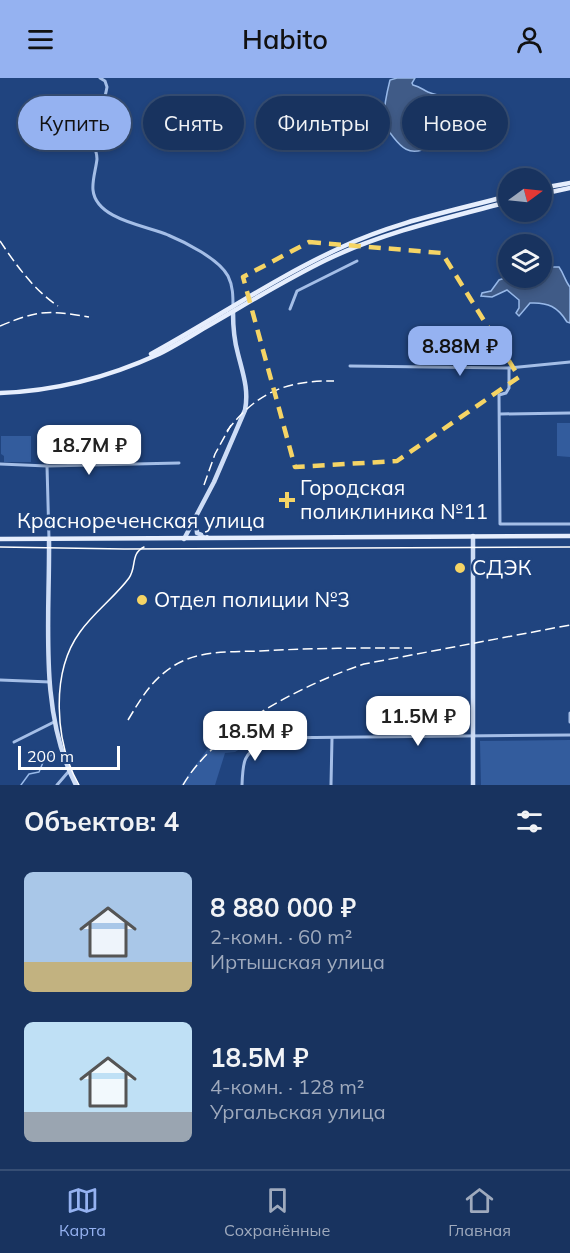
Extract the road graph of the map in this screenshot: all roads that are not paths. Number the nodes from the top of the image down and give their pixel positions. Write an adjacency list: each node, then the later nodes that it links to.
1 (100, 78): 9 (street)
2 (570, 183): 3 (main road)
3 (552, 186)
4 (570, 189): 5 (main road)
5 (552, 192)
6 (498, 199): 9 (main road)
7 (498, 205): 9 (main road)
8 (357, 261): 10 (street)
9 (233, 309): 14 (main road); 20 (street)
10 (290, 309)
11 (570, 362): 13 (street)
12 (350, 366): 13 (street)
13 (509, 368): 16 (street)
14 (0, 393)
15 (570, 413): 16 (street)
16 (500, 414): 21 (street)
17 (179, 463): 19 (street)
18 (0, 464): 19 (street)
19 (47, 466): 25 (street)
20 (196, 517): 26 (street); 27 (street)
21 (570, 524)
22 (473, 536): 23 (main road, Краснореченская улица); 27 (main road, Краснореченская улица); 34 (street)
23 (570, 536)
24 (0, 539): 25 (main road, Краснореченская улица)
25 (49, 539): 26 (main road, Краснореченская улица); 29 (street)
26 (184, 539): 27 (main road, Краснореченская улица)
27 (214, 539)
28 (0, 680): 29 (street)
29 (50, 682): 31 (street)
30 (570, 713): 32 (street)
31 (54, 722): 36 (street); 37 (street)
32 (570, 722)
33 (570, 735): 34 (street)
34 (473, 737): 35 (street); 42 (street)
35 (332, 738): 40 (street); 41 (street)
36 (14, 742)
37 (69, 771): 38 (street); 39 (street)
38 (57, 785)
39 (76, 785)
40 (242, 785)
41 (331, 785)
42 (473, 785)

